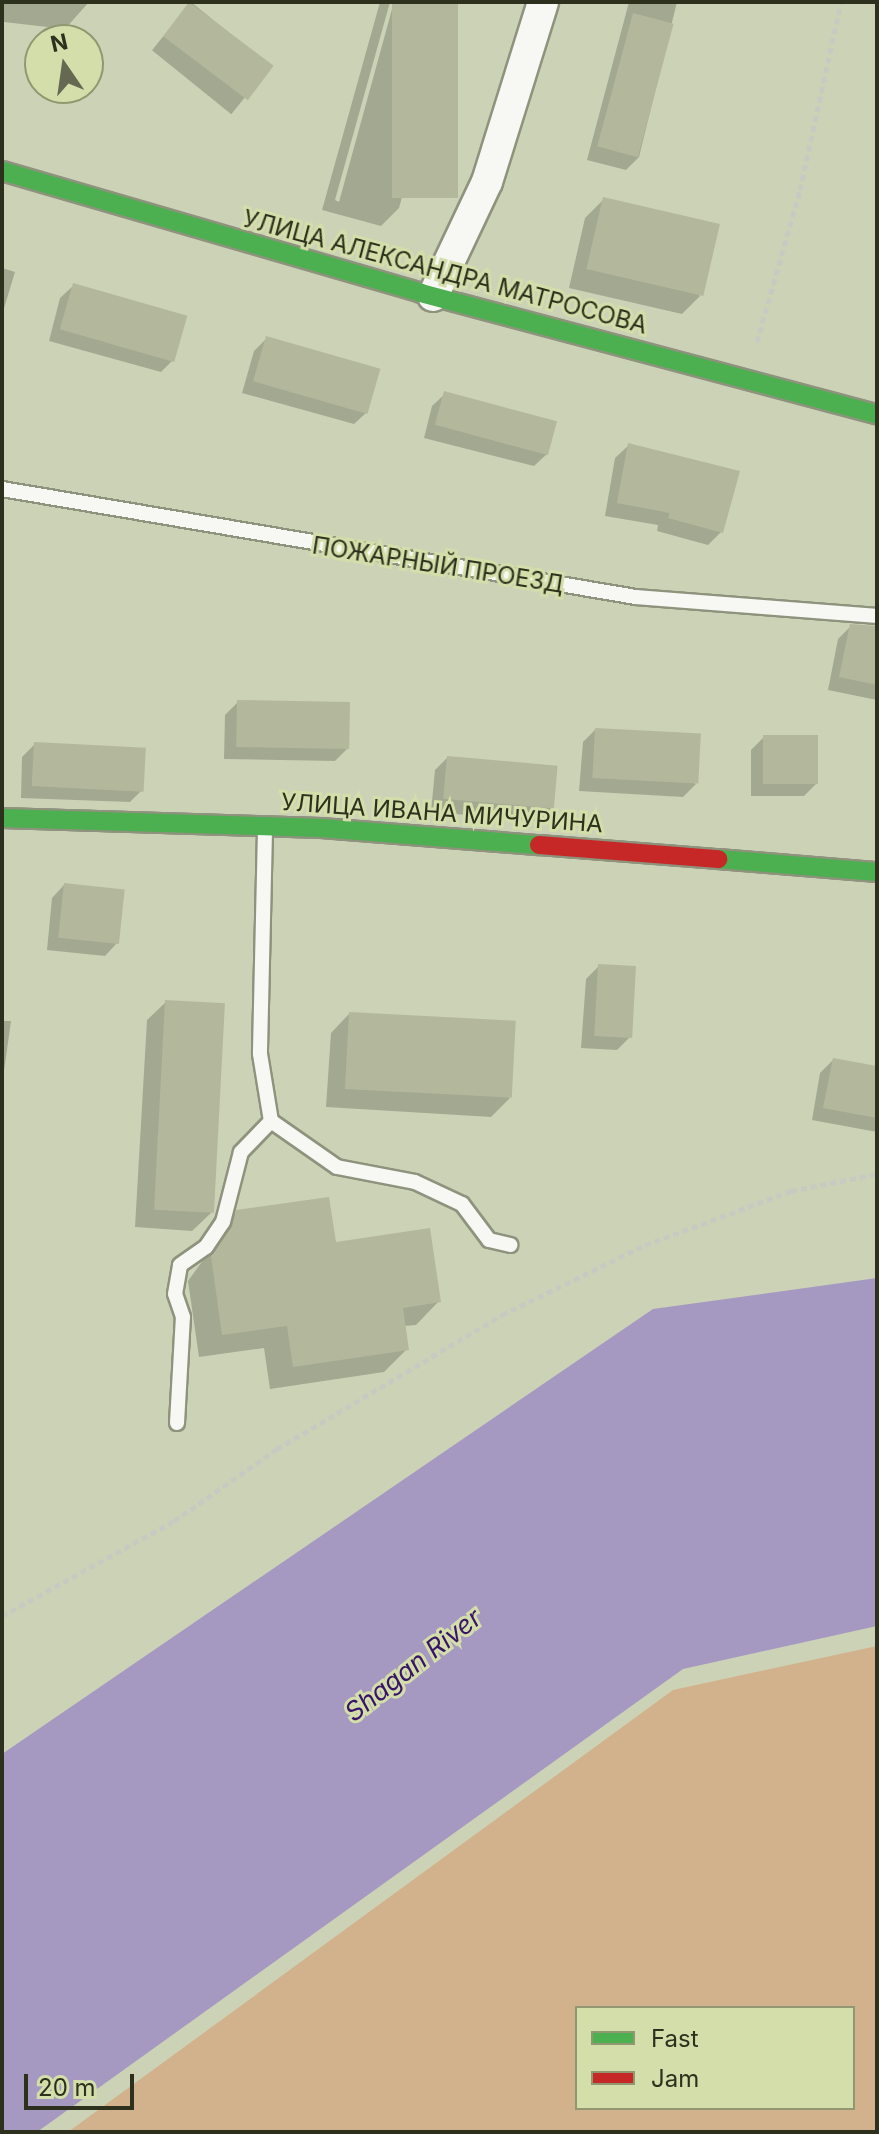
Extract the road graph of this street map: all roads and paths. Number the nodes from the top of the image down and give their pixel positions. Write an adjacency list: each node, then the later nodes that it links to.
1 (543, 2): 4 (street)
2 (841, 2): 5 (path)
3 (2, 171): 4 (street, УЛИЦА АЛЕКСАНДРА МАТРОСОВА)
4 (433, 296): 5 (street, УЛИЦА АЛЕКСАНДРА МАТРОСОВА)
5 (746, 379): 6 (street, УЛИЦА АЛЕКСАНДРА МАТРОСОВА)
6 (877, 414)
7 (2, 489): 8 (lane, ПОЖАРНЫЙ ПРОЕЗД)
8 (877, 616)
9 (2, 818): 10 (street, УЛИЦА ИВАНА МИЧУРИНА)
10 (265, 826): 11 (street, УЛИЦА ИВАНА МИЧУРИНА); 12 (lane)
11 (877, 872)
12 (271, 1121): 14 (lane); 15 (lane)
13 (877, 1174): 16 (path)
14 (510, 1245)
15 (177, 1423)
16 (2, 1616)

